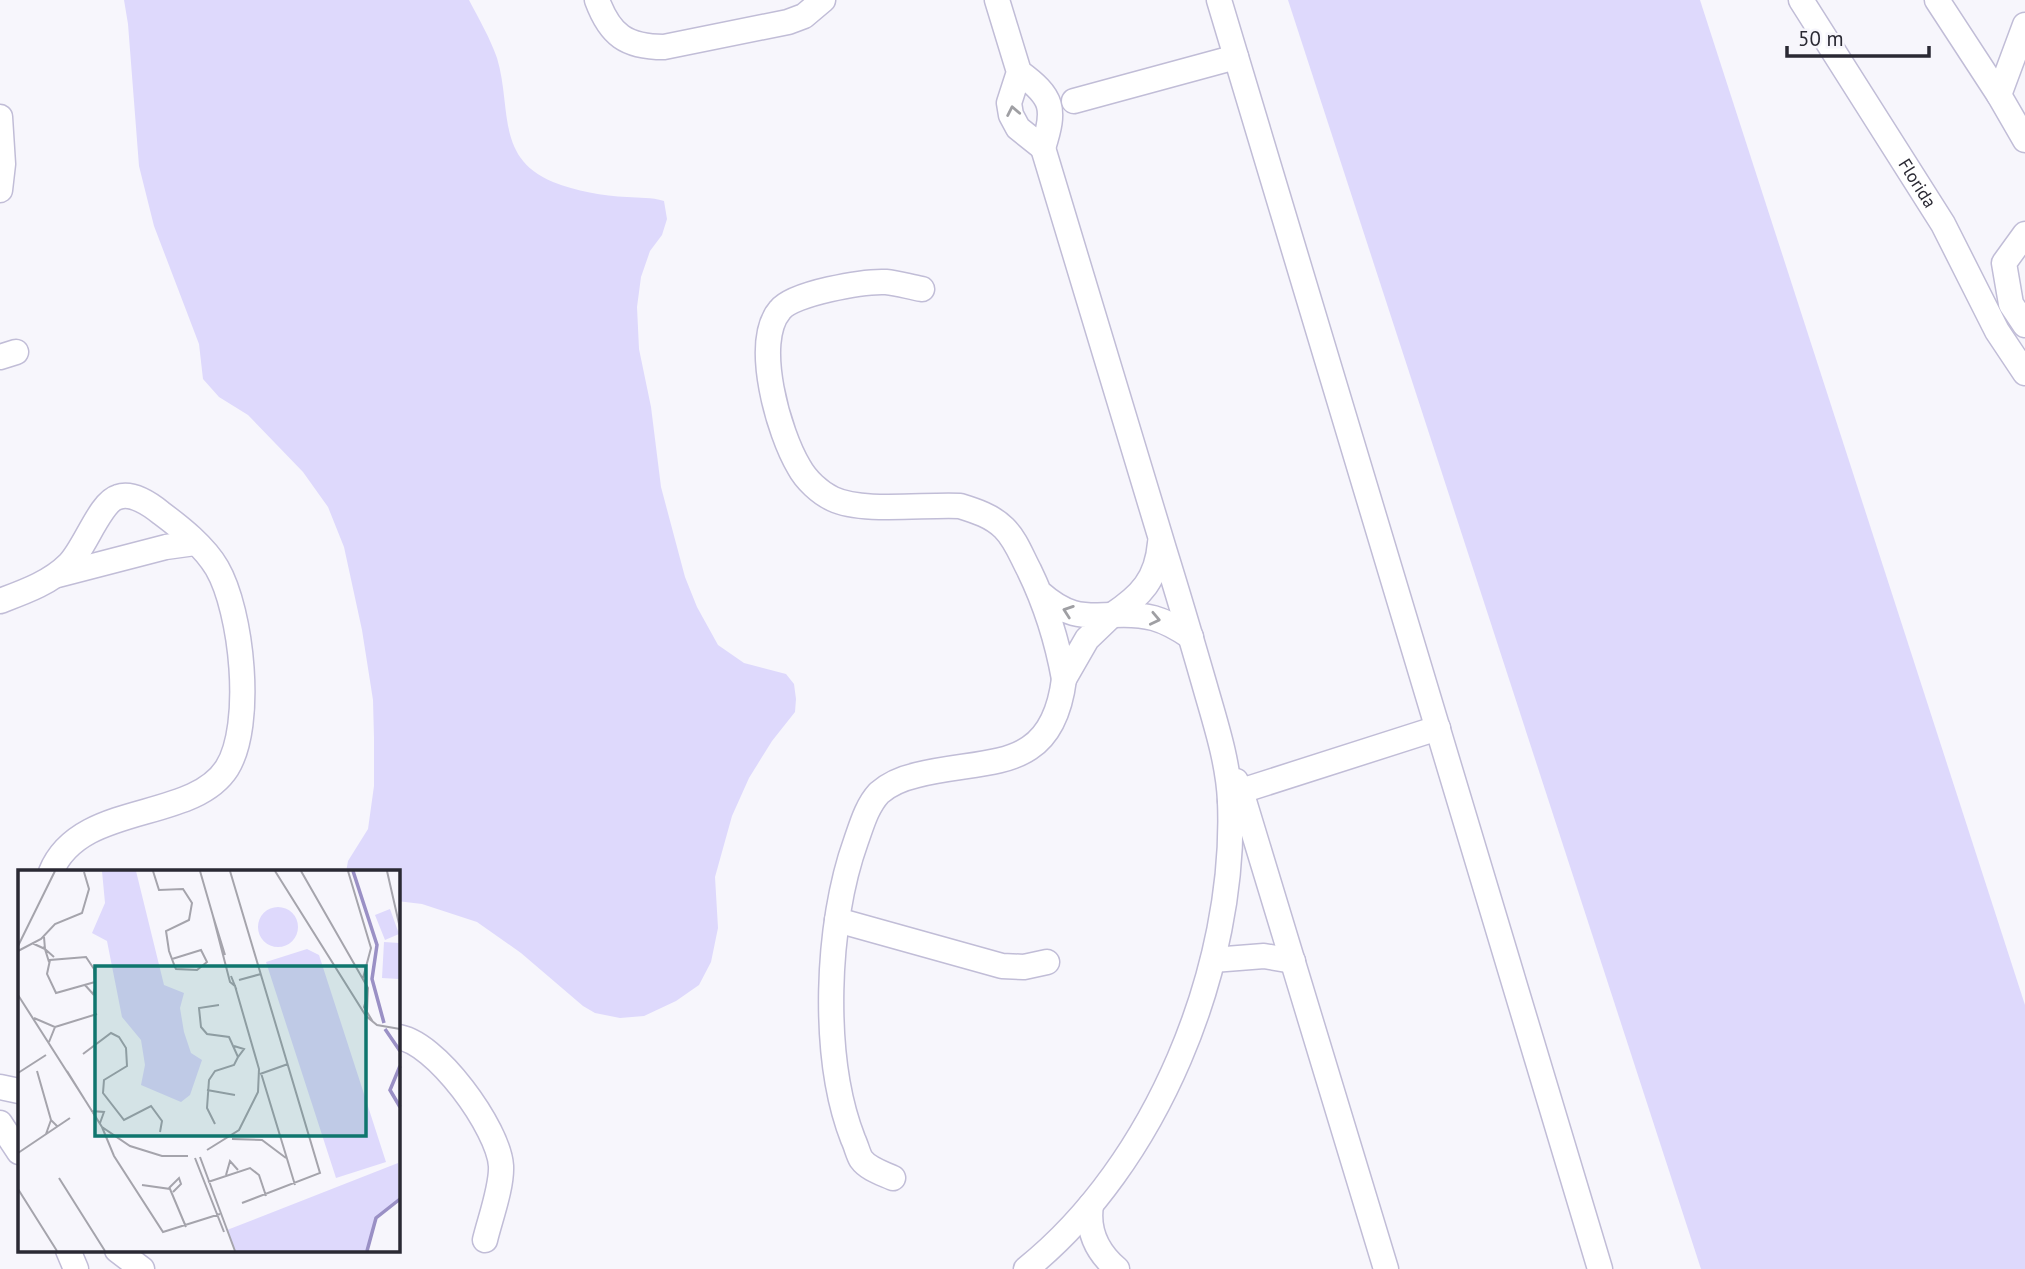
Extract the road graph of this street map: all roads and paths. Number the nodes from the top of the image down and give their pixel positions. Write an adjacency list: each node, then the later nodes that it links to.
1 (597, 0): 2 (street)
2 (822, 0)
3 (997, 0): 9 (street)
4 (1219, 0): 8 (street)
5 (1801, 0): 22 (street, Florida)
6 (1937, 0): 11 (street)
7 (2025, 25): 11 (street)
8 (1236, 57): 12 (street); 31 (street)
9 (1019, 72): 10 (street); 14 (street, one-way to 9)
10 (1042, 90): 12 (street); 14 (street)
11 (1999, 95): 15 (street)
12 (1074, 101): 14 (street)
13 (0, 117): 16 (street)
14 (1046, 138): 23 (street)
15 (2025, 140)
16 (0, 190)
17 (2025, 234): 21 (street)
18 (2025, 259): 20 (street)
19 (922, 289): 26 (street)
20 (2025, 315)
21 (2025, 325)
22 (2025, 373)
23 (1160, 535): 28 (street); 29 (street)
24 (195, 543): 25 (street); 25 (street); 33 (street)
25 (54, 577): 27 (street)
26 (1040, 593): 28 (street, one-way to 26); 30 (street)
27 (0, 601)
28 (1112, 615): 29 (street, one-way to 29); 30 (street)
29 (1191, 637): 32 (street)
30 (1064, 679): 34 (street)
31 (1438, 728): 32 (street); 53 (street)
32 (1236, 796): 35 (street); 36 (street)
33 (52, 870)
34 (837, 920): 37 (street); 43 (street)
35 (1213, 960): 36 (street); 44 (street)
36 (1293, 961): 52 (street)
37 (1047, 962)
38 (399, 1038): 45 (street)
39 (0, 1087): 40 (street)
40 (18, 1091)
41 (0, 1123): 42 (street)
42 (18, 1150)
43 (893, 1178)
44 (1091, 1205): 50 (street); 51 (street)
45 (485, 1240)
46 (69, 1252): 48 (street)
47 (120, 1252): 49 (street)
48 (76, 1269)
49 (142, 1269)
50 (1026, 1269)
51 (1117, 1269)
52 (1386, 1269)
53 (1600, 1269)

